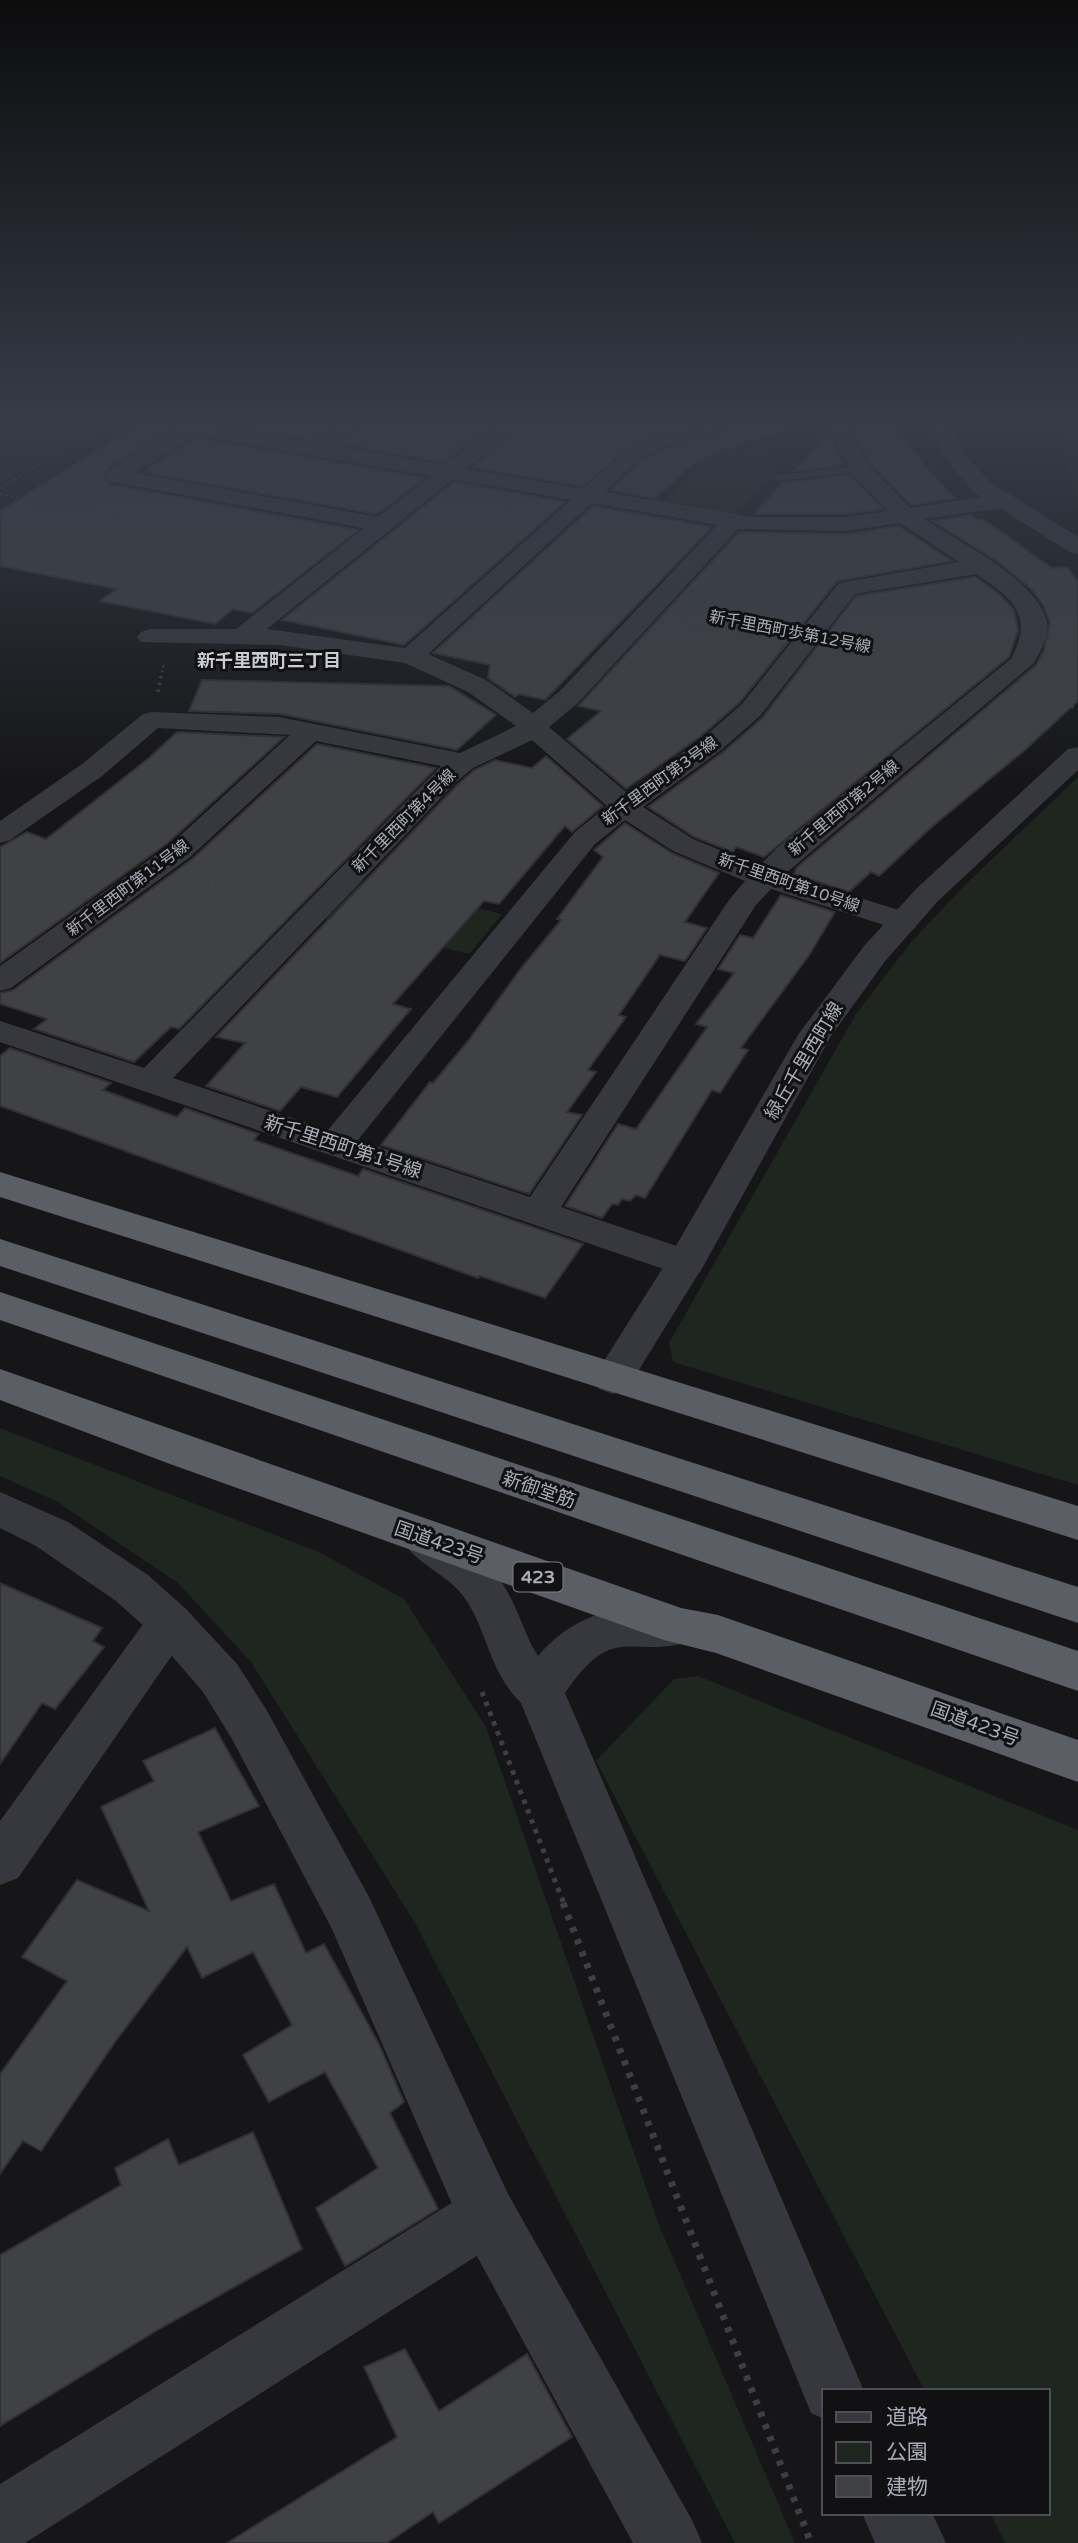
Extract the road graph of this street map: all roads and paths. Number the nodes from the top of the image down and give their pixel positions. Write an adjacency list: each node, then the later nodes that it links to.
1 (260, 544): 6 (path, 新千里西町歩第12号線)
2 (358, 544): 7 (street)
3 (535, 544): 9 (street)
4 (712, 544): 10 (street, 新千里西町第4号線)
5 (946, 544): 8 (street, 新千里西町第2号線)
6 (272, 546): 7 (path, 新千里西町歩第12号線); 12 (path)
7 (340, 558): 9 (path, 新千里西町歩第12号線); 11 (street)
8 (980, 566): 13 (street, 新千里西町第3号線); 16 (street, 新千里西町第2号線)
9 (487, 587): 10 (path, 新千里西町歩第12号線); 14 (street)
10 (643, 617): 13 (path, 新千里西町歩第12号線); 19 (street, 新千里西町第4号線)
11 (243, 636): 12 (street, 新千里西町第10号線); 14 (street, 新千里西町第10号線)
12 (150, 637)
13 (801, 646): 16 (path, 新千里西町歩第12号線); 23 (street, 新千里西町第3号線)
14 (411, 656): 19 (street, 新千里西町第10号線)
15 (164, 663): 17 (path)
16 (995, 683): 18 (path, 新千里西町歩第12号線); 26 (street, 新千里西町第2号線)
17 (159, 689)
18 (1078, 708)
19 (533, 727): 22 (street, 新千里西町第4号線); 23 (street, 新千里西町第10号線)
20 (312, 730): 22 (street); 24 (street); 25 (street, 新千里西町第11号線)
21 (1078, 755): 28 (street, 緑丘千里西町線)
22 (463, 762): 27 (street, 新千里西町第4号線)
23 (624, 805): 26 (street, 新千里西町第10号線); 32 (street, 新千里西町第3号線)
24 (10, 828): 25 (path)
25 (156, 870): 27 (path); 29 (street, 新千里西町第11号線)
26 (765, 877): 28 (street, 新千里西町第10号線); 34 (street, 新千里西町第2号線)
27 (315, 911): 31 (street, 新千里西町第4号線)
28 (903, 922): 36 (street, 緑丘千里西町線)
29 (0, 981)
30 (0, 1031): 31 (street, 新千里西町第1号線)
31 (150, 1082): 32 (street, 新千里西町第1号線)
32 (335, 1145): 34 (street, 新千里西町第1号線)
33 (0, 1184): 38 (highway)
34 (539, 1212): 36 (street, 新千里西町第1号線)
35 (0, 1252): 43 (highway)
36 (686, 1263): 38 (street, 緑丘千里西町線)
37 (0, 1306): 46 (highway, 新御堂筋)
38 (613, 1379): 41 (highway)
39 (0, 1384): 42 (highway, 国道423号 / 423)
40 (0, 1509): 44 (street)
41 (1078, 1523)
42 (419, 1536): 45 (highway, 国道423号 / 423); 50 (street)
43 (1068, 1599)
44 (170, 1622): 52 (street); 53 (street)
45 (680, 1627): 50 (street); 51 (highway, 国道423号 / 423)
46 (1030, 1654): 47 (highway, 新御堂筋); 48 (highway)
47 (1078, 1671)
48 (1078, 1687)
49 (481, 1689): 58 (path)
50 (540, 1691): 54 (street)
51 (1078, 1761)
52 (0, 1861)
53 (487, 2216): 56 (street); 57 (street)
54 (832, 2389)
55 (895, 2515): 59 (street)
56 (0, 2521)
57 (669, 2543)
58 (811, 2543)
59 (913, 2543)

